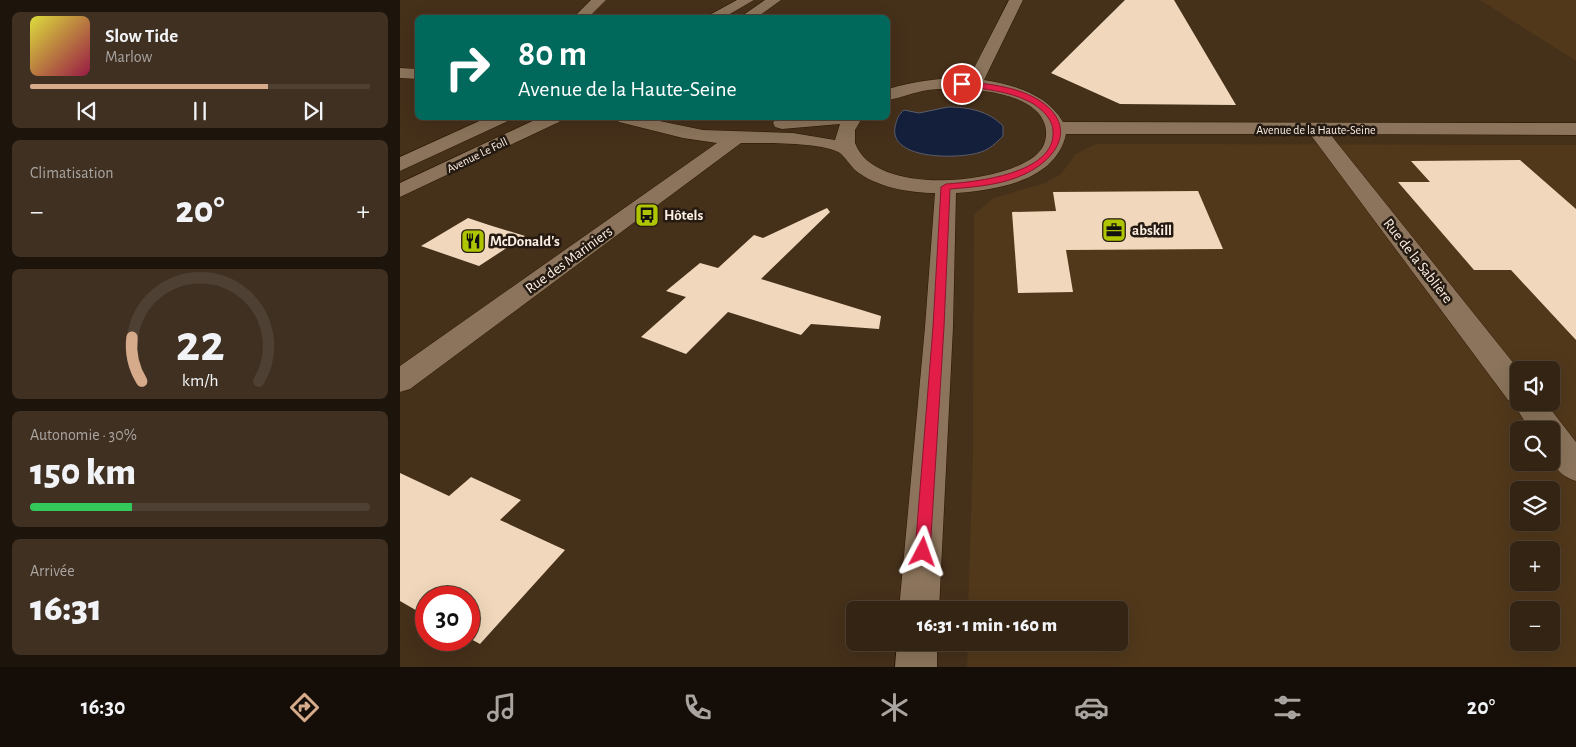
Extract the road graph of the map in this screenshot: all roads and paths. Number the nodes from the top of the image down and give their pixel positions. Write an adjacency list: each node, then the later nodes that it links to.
1 (599, 0): 5 (street)
2 (747, 0): 6 (street)
3 (774, 0): 7 (street)
4 (1016, 0): 10 (street)
5 (583, 15)
6 (717, 15)
7 (751, 15)
8 (400, 74): 9 (street)
9 (415, 74)
10 (974, 84): 11 (street); 18 (street)
11 (890, 95)
12 (496, 120): 23 (street, Avenue Le Foll)
13 (549, 120): 25 (street, Avenue Le Foll)
14 (634, 120): 21 (street)
15 (716, 120): 16 (street)
16 (823, 120)
17 (852, 120): 22 (street)
18 (1057, 128): 20 (street, Avenue de la Haute-Seine); 24 (street)
19 (1576, 129): 20 (street, Avenue de la Haute-Seine)
20 (1317, 130): 26 (street, Rue de la Sablière)
21 (737, 137): 22 (street); 27 (street, Rue des Mariniers)
22 (847, 149): 24 (street)
23 (400, 165)
24 (946, 187): 30 (street)
25 (400, 191)
26 (1510, 380)
27 (400, 381)
28 (1560, 446): 29 (street)
29 (1576, 467)
30 (920, 601)
31 (917, 651): 32 (street)
32 (916, 667)

